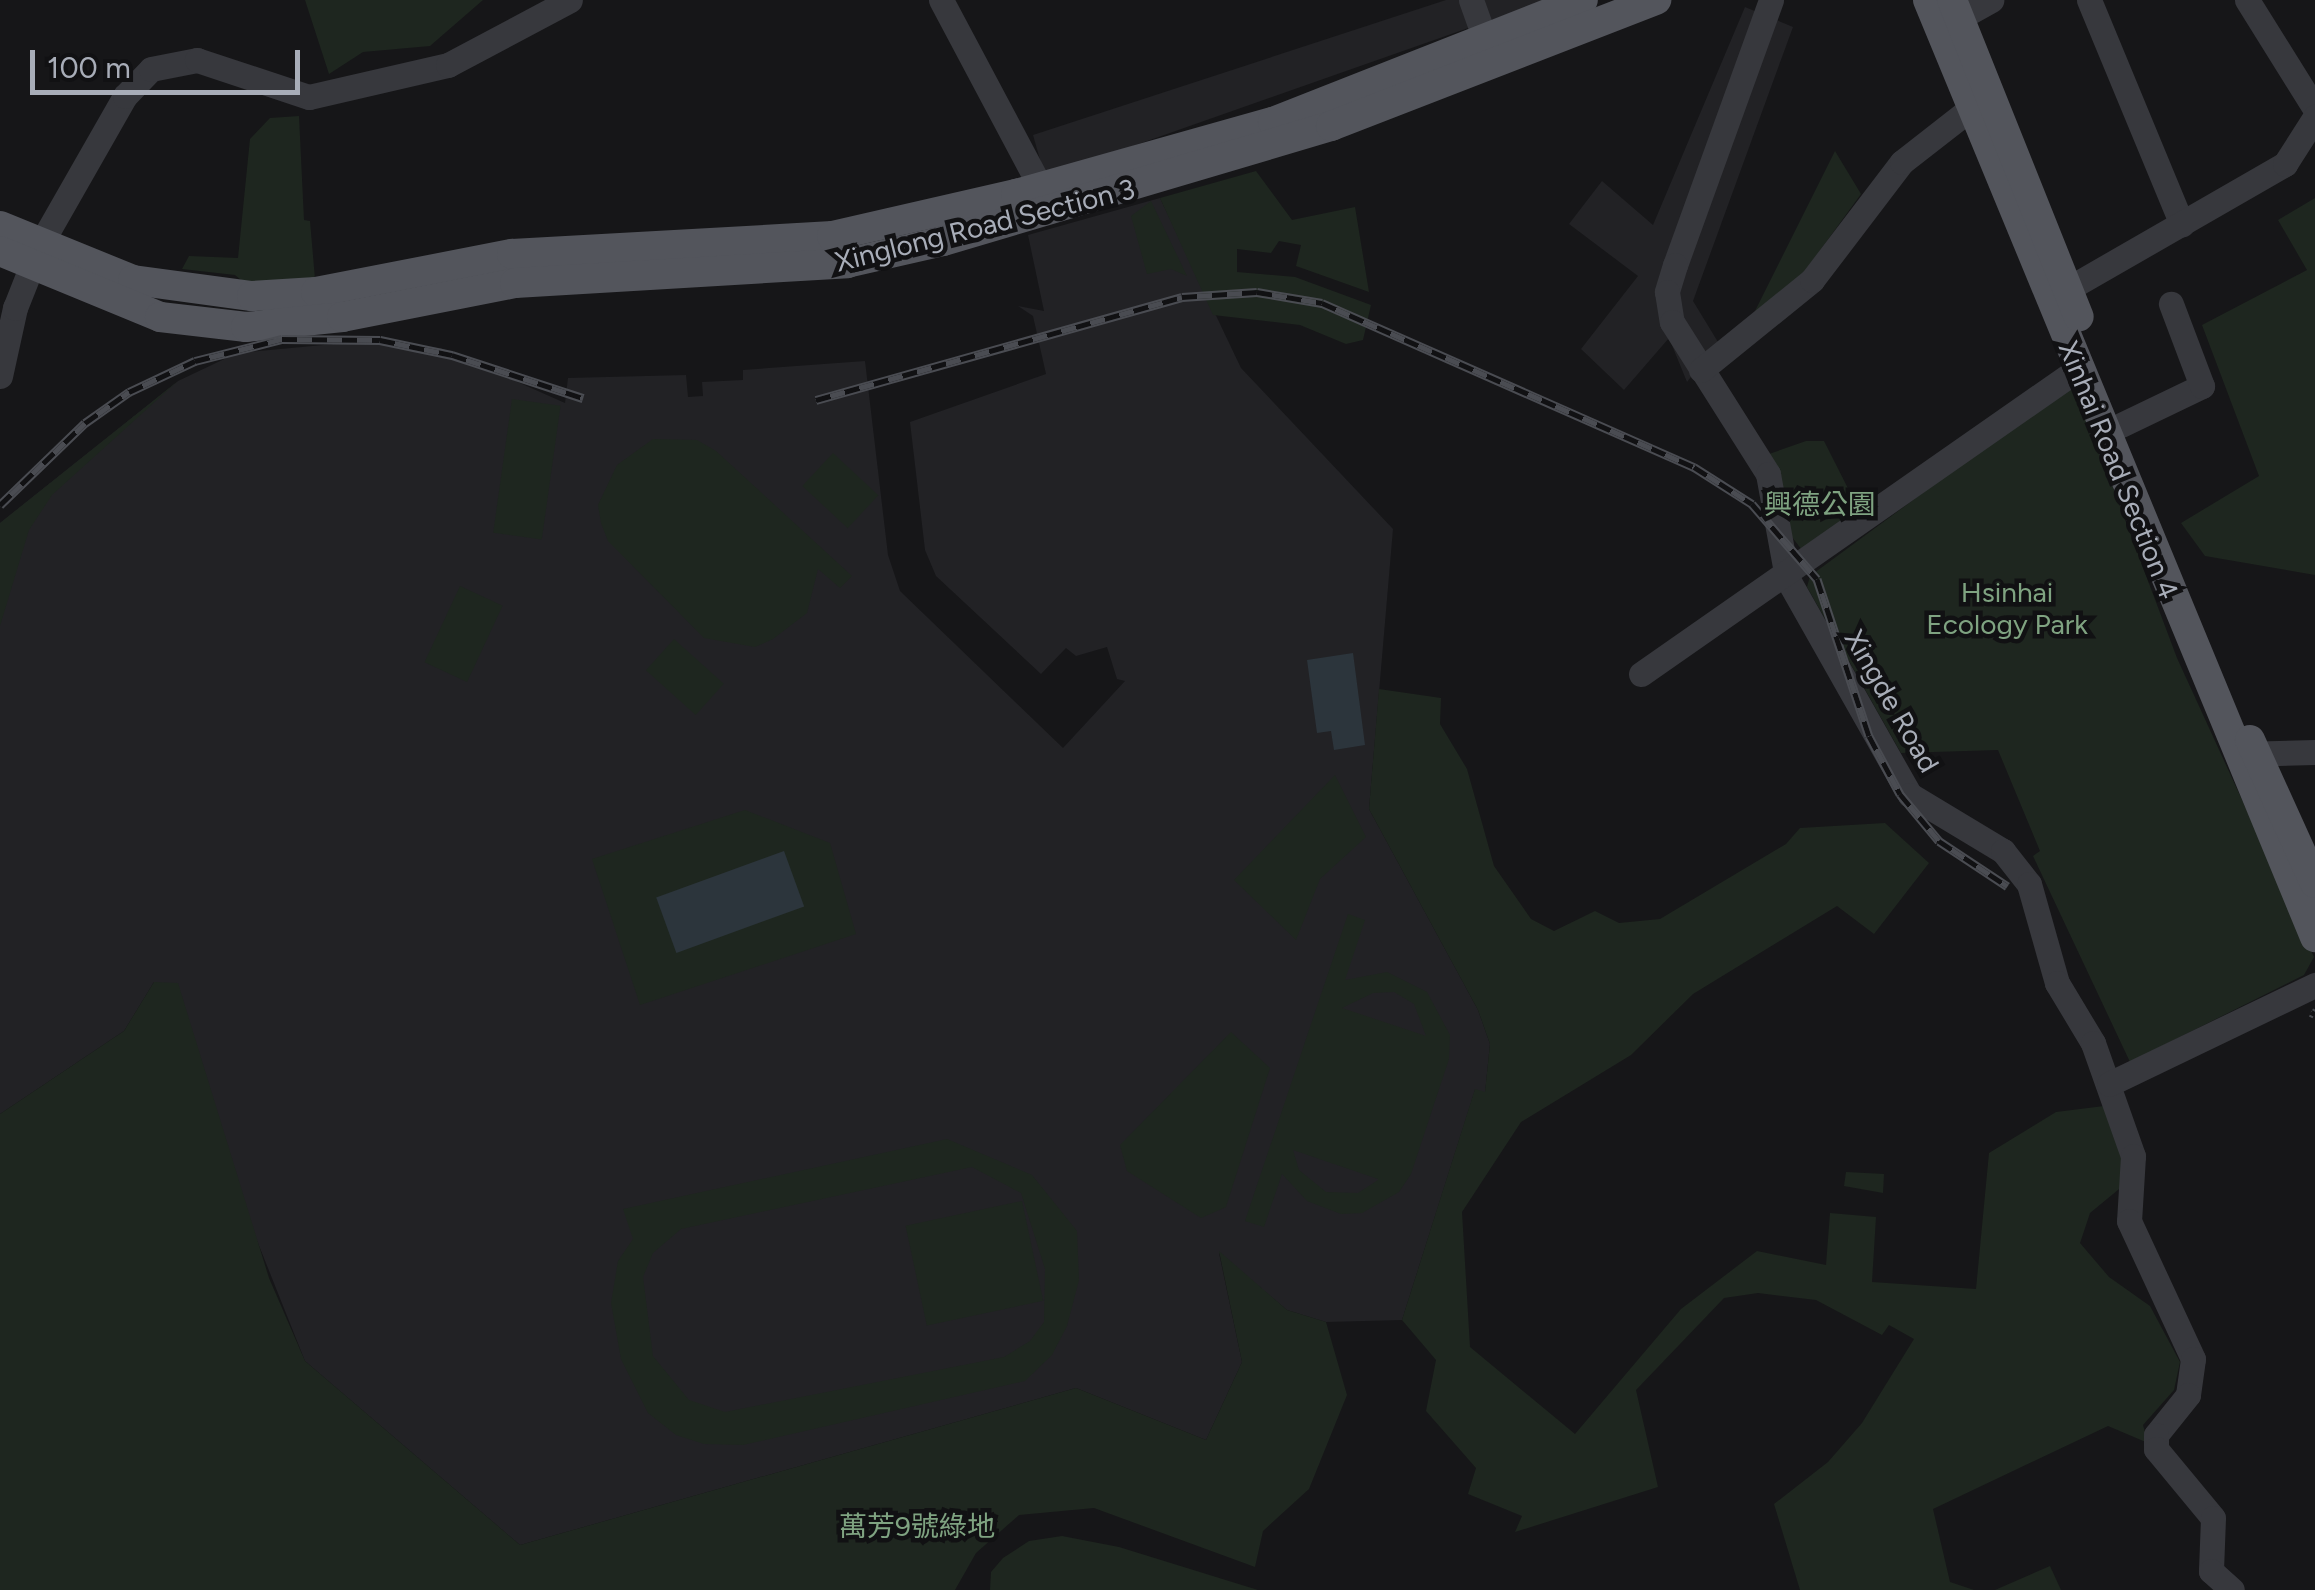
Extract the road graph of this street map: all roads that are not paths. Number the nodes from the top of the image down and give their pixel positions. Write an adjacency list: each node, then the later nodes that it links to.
1 (570, 0): 19 (street)
2 (941, 0): 15 (street)
3 (1472, 0): 12 (street)
4 (1583, 0): 12 (main road, Xinglong Road Section 3)
5 (1656, 0): 12 (main road, Xinglong Road Section 3)
6 (1928, 0): 13 (main road, Xinhai Road Section 4)
7 (1991, 0): 11 (street)
8 (2089, 0): 16 (street)
9 (2247, 0): 14 (street)
10 (1763, 6): 23 (street, Xingde Road)
11 (1956, 9): 20 (main road, Xinhai Road Section 4)
12 (1490, 52): 15 (main road, Xinglong Road Section 3)
13 (1971, 108): 20 (main road, Xinhai Road Section 4); 23 (street)
14 (2315, 113): 16 (street)
15 (1038, 199): 19 (main road, Xinglong Road Section 3)
16 (2182, 225): 20 (street)
17 (0, 226): 19 (main road, Xinglong Road Section 3)
18 (0, 250): 19 (main road, Xinglong Road Section 3)
19 (36, 255): 24 (street)
20 (2059, 295): 22 (main road, Xinhai Road Section 4); 25 (main road, Xinhai Road Section 4)
21 (2170, 304): 25 (street)
22 (2078, 369): 26 (street); 29 (main road, Xinhai Road Section 4)
23 (1701, 370): 26 (street, Xingde Road)
24 (0, 376)
25 (2121, 425): 29 (main road, Xinhai Road Section 4)
26 (1788, 578): 27 (street); 33 (street, Xingde Road)
27 (1641, 674)
28 (2315, 752): 29 (street)
29 (2246, 753): 30 (main road, Xinhai Road Section 4); 31 (main road, Xinhai Road Section 4)
30 (2315, 883)
31 (2315, 937)
32 (2315, 986): 33 (street)
33 (2109, 1084): 34 (street, Xingde Road)
34 (2232, 1590)

